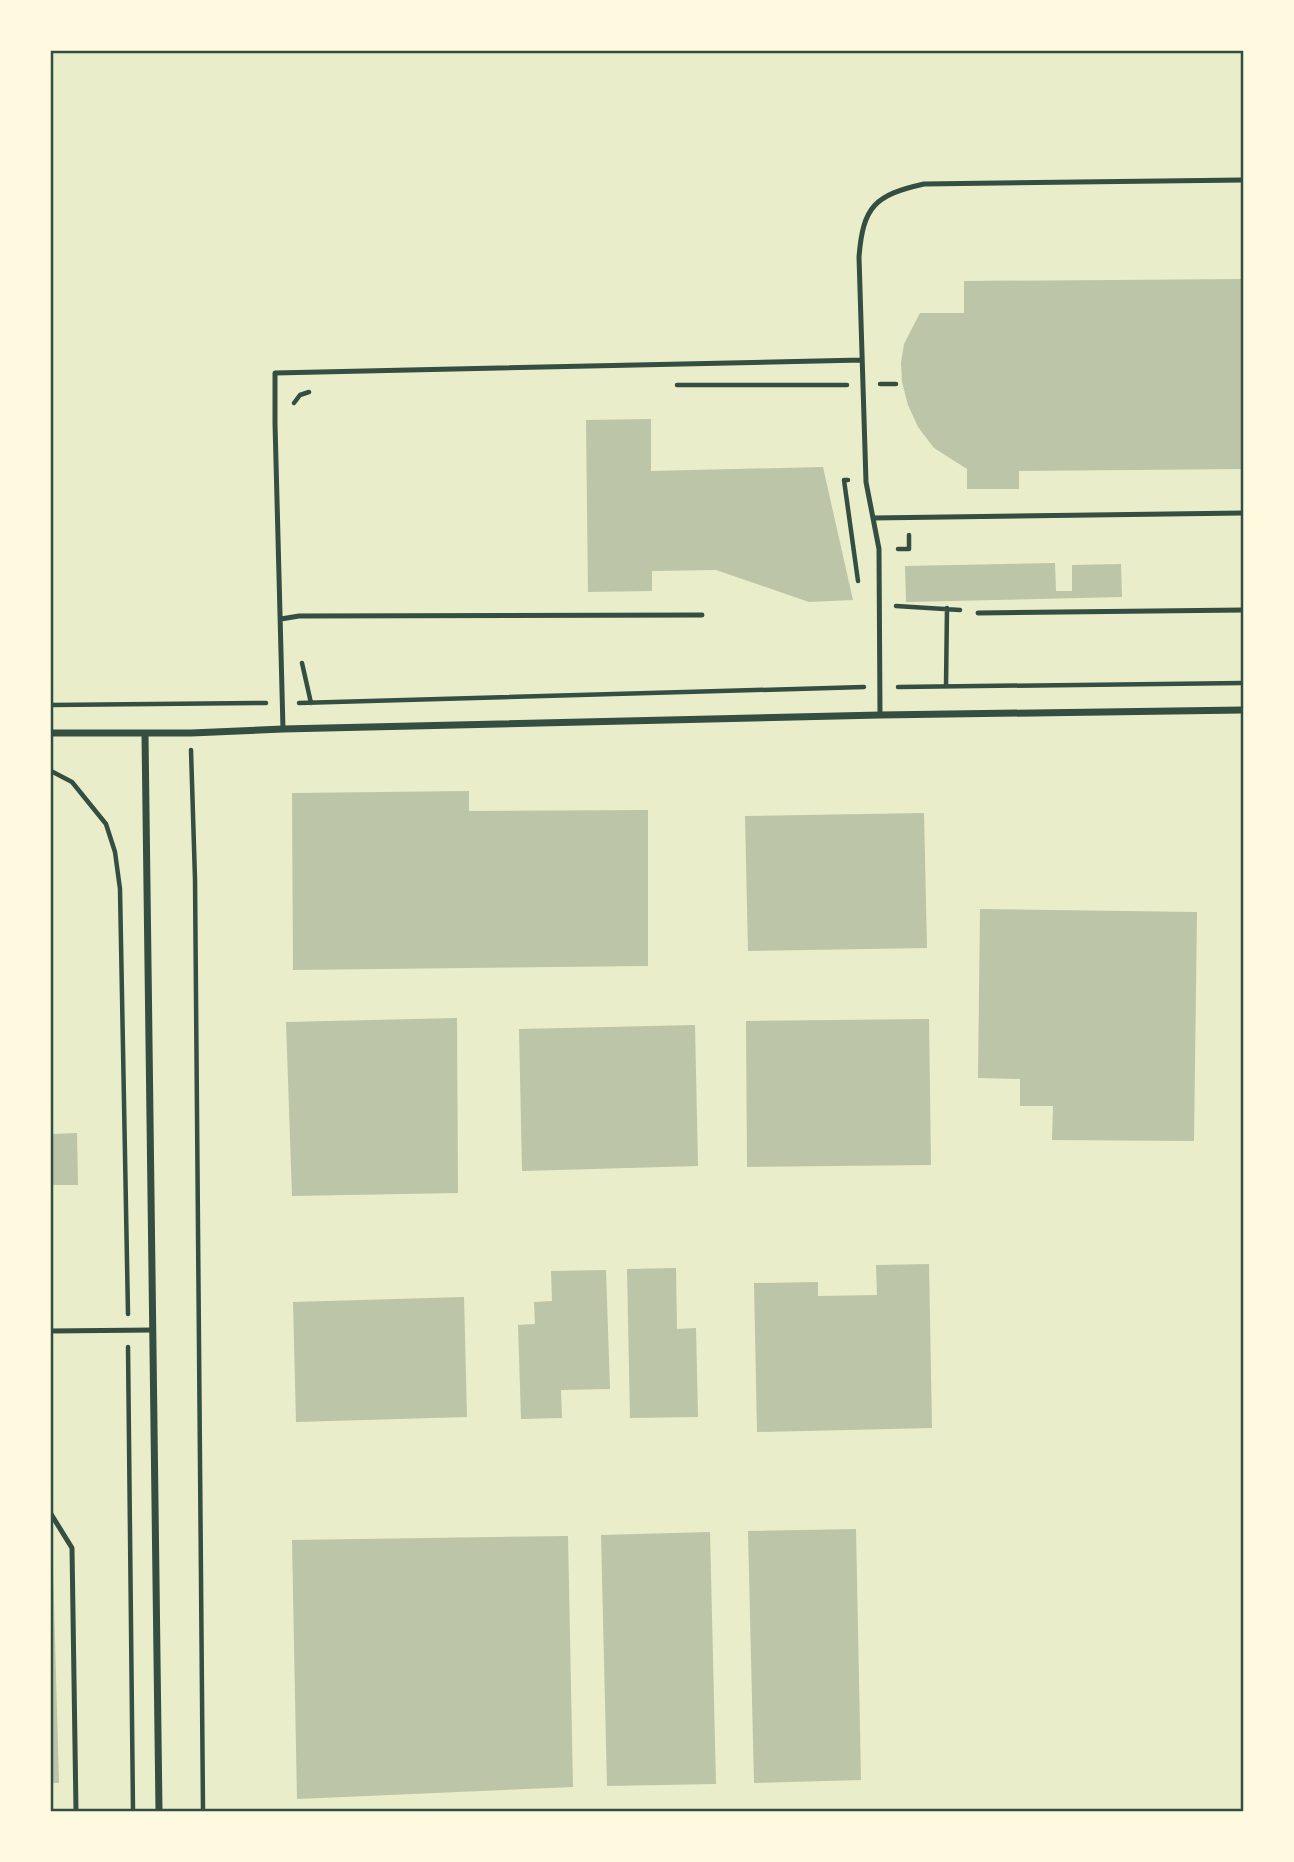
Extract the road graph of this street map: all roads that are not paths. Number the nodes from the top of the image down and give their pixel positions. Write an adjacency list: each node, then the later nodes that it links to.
1 (1243, 180): 2 (lane)
2 (862, 360): 4 (lane); 8 (lane)
3 (1243, 513): 4 (lane)
4 (873, 518): 10 (lane)
5 (1243, 610): 6 (lane)
6 (978, 612)
7 (702, 615): 8 (lane)
8 (281, 619): 11 (lane)
9 (1243, 710): 10 (street)
10 (880, 715): 11 (street)
11 (283, 729): 13 (street)
12 (51, 733): 13 (street)
13 (145, 734): 14 (street)
14 (153, 1330): 15 (lane); 18 (street)
15 (51, 1331)
16 (51, 1514): 17 (lane)
17 (76, 1811)
18 (159, 1811)

